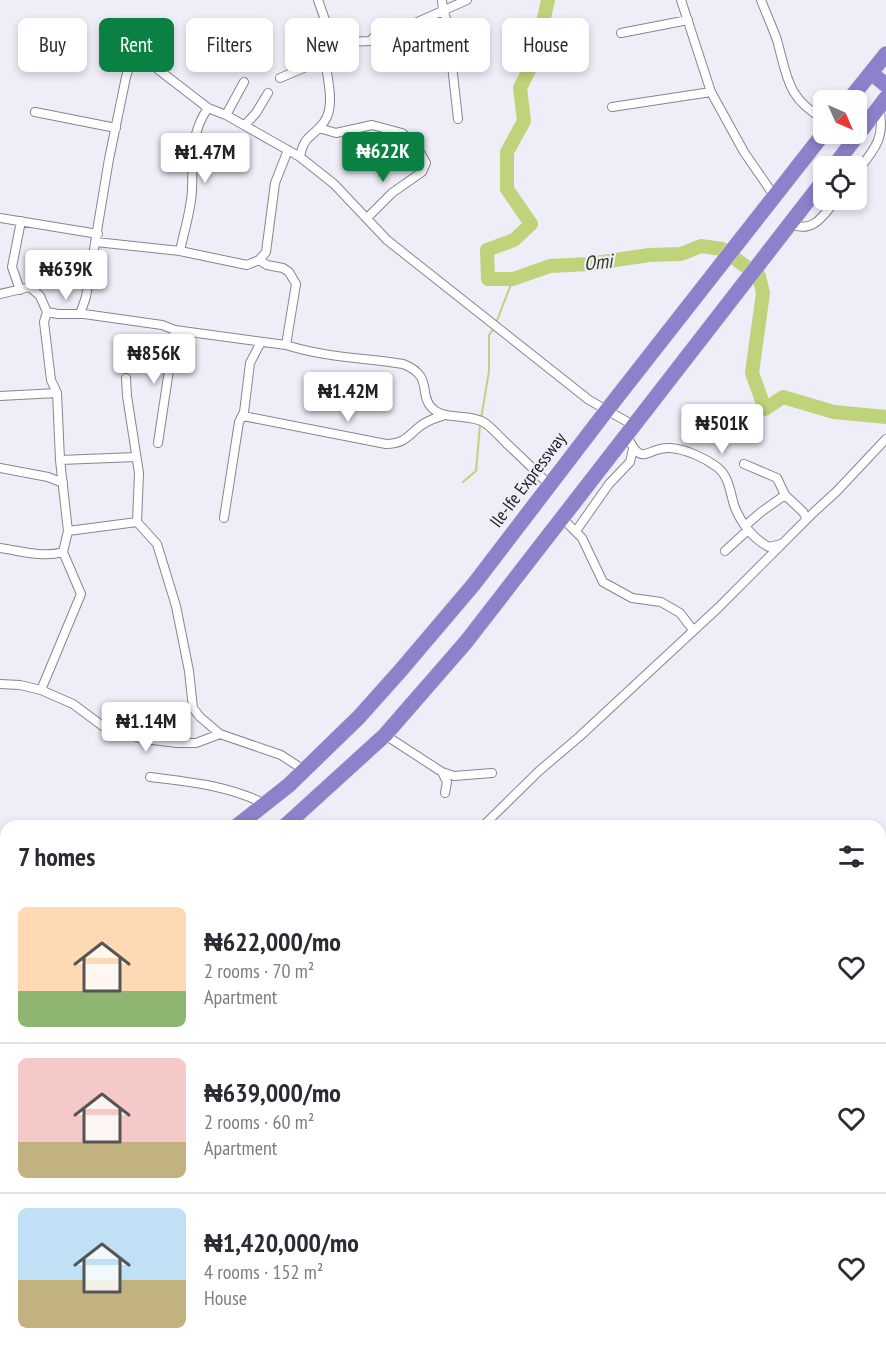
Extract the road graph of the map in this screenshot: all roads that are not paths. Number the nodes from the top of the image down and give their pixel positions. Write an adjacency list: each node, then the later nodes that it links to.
1 (318, 0): 7 (street)
2 (442, 0): 6 (street)
3 (467, 0): 6 (street)
4 (681, 0): 8 (street)
5 (760, 0): 24 (street)
6 (442, 10): 10 (street); 27 (street)
7 (324, 18)
8 (687, 20): 9 (street); 19 (street)
9 (621, 33)
10 (359, 41)
11 (886, 54): 14 (highway)
12 (294, 72): 15 (street)
13 (328, 72): 30 (street)
14 (871, 73): 17 (highway); 18 (highway)
15 (280, 78)
16 (244, 82): 26 (street)
17 (886, 85)
18 (857, 90)
19 (711, 92): 22 (street); 37 (street)
20 (268, 93): 28 (street)
21 (883, 103): 33 (highway); 35 (street)
22 (612, 107)
23 (208, 108): 26 (street); 29 (street); 44 (street)
24 (813, 110)
25 (35, 112): 29 (street)
26 (226, 115): 28 (street)
27 (458, 119)
28 (245, 125): 32 (street)
29 (116, 128): 43 (street)
30 (319, 128): 34 (street); 39 (street)
31 (816, 144): 37 (highway, Ile-Ife Expressway)
32 (288, 150): 34 (street); 45 (street)
33 (842, 156)
34 (300, 157): 39 (street)
35 (867, 159)
36 (813, 194): 42 (highway)
37 (775, 197): 56 (highway, Ile-Ife Expressway)
38 (827, 210): 42 (street)
39 (367, 218): 56 (street)
40 (0, 219): 41 (street)
41 (21, 221): 43 (street); 46 (street)
42 (790, 224): 59 (highway)
43 (97, 238): 44 (street); 49 (street)
44 (180, 251): 45 (street)
45 (260, 260): 52 (street)
46 (20, 290): 47 (street); 48 (street)
47 (0, 294)
48 (47, 312): 49 (street); 54 (street)
49 (84, 314): 50 (street)
50 (175, 330): 51 (street); 61 (street)
51 (261, 342): 52 (street); 58 (street)
52 (285, 345): 57 (street)
53 (126, 378): 63 (street)
54 (57, 393): 55 (street); 64 (street)
55 (0, 396)
56 (607, 410): 59 (street); 68 (highway, Ile-Ife Expressway)
57 (445, 415): 58 (street); 68 (street)
58 (243, 416): 71 (street)
59 (630, 429): 62 (street); 72 (highway)
60 (886, 439): 70 (street)
61 (158, 443)
62 (633, 449): 74 (street); 76 (street)
63 (136, 457): 64 (street); 73 (street)
64 (60, 460): 67 (street)
65 (744, 464): 69 (street)
66 (0, 468): 67 (street)
67 (63, 483): 75 (street)
68 (549, 485): 88 (highway, Ile-Ife Expressway)
69 (785, 495): 70 (street); 74 (street)
70 (808, 515): 77 (street)
71 (224, 518)
72 (562, 518): 76 (street); 87 (highway)
73 (137, 522): 75 (street); 86 (street)
74 (747, 528): 78 (street); 80 (street)
75 (68, 531): 81 (street)
76 (576, 531): 83 (street)
77 (781, 544): 78 (street); 82 (street)
78 (764, 545): 82 (street)
79 (0, 548): 81 (street)
80 (725, 551)
81 (63, 552): 85 (street)
82 (763, 562): 83 (street)
83 (693, 630): 96 (street)
84 (0, 684): 85 (street)
85 (41, 690): 86 (street)
86 (220, 734): 88 (street)
87 (385, 735): 91 (street); 95 (highway)
88 (304, 770): 93 (highway, Ile-Ife Expressway)
89 (492, 773): 91 (street)
90 (150, 777): 93 (street)
91 (451, 779): 92 (street)
92 (445, 793)
93 (265, 804): 94 (highway, Ile-Ife Expressway)
94 (245, 820)
95 (292, 820)
96 (489, 820)

